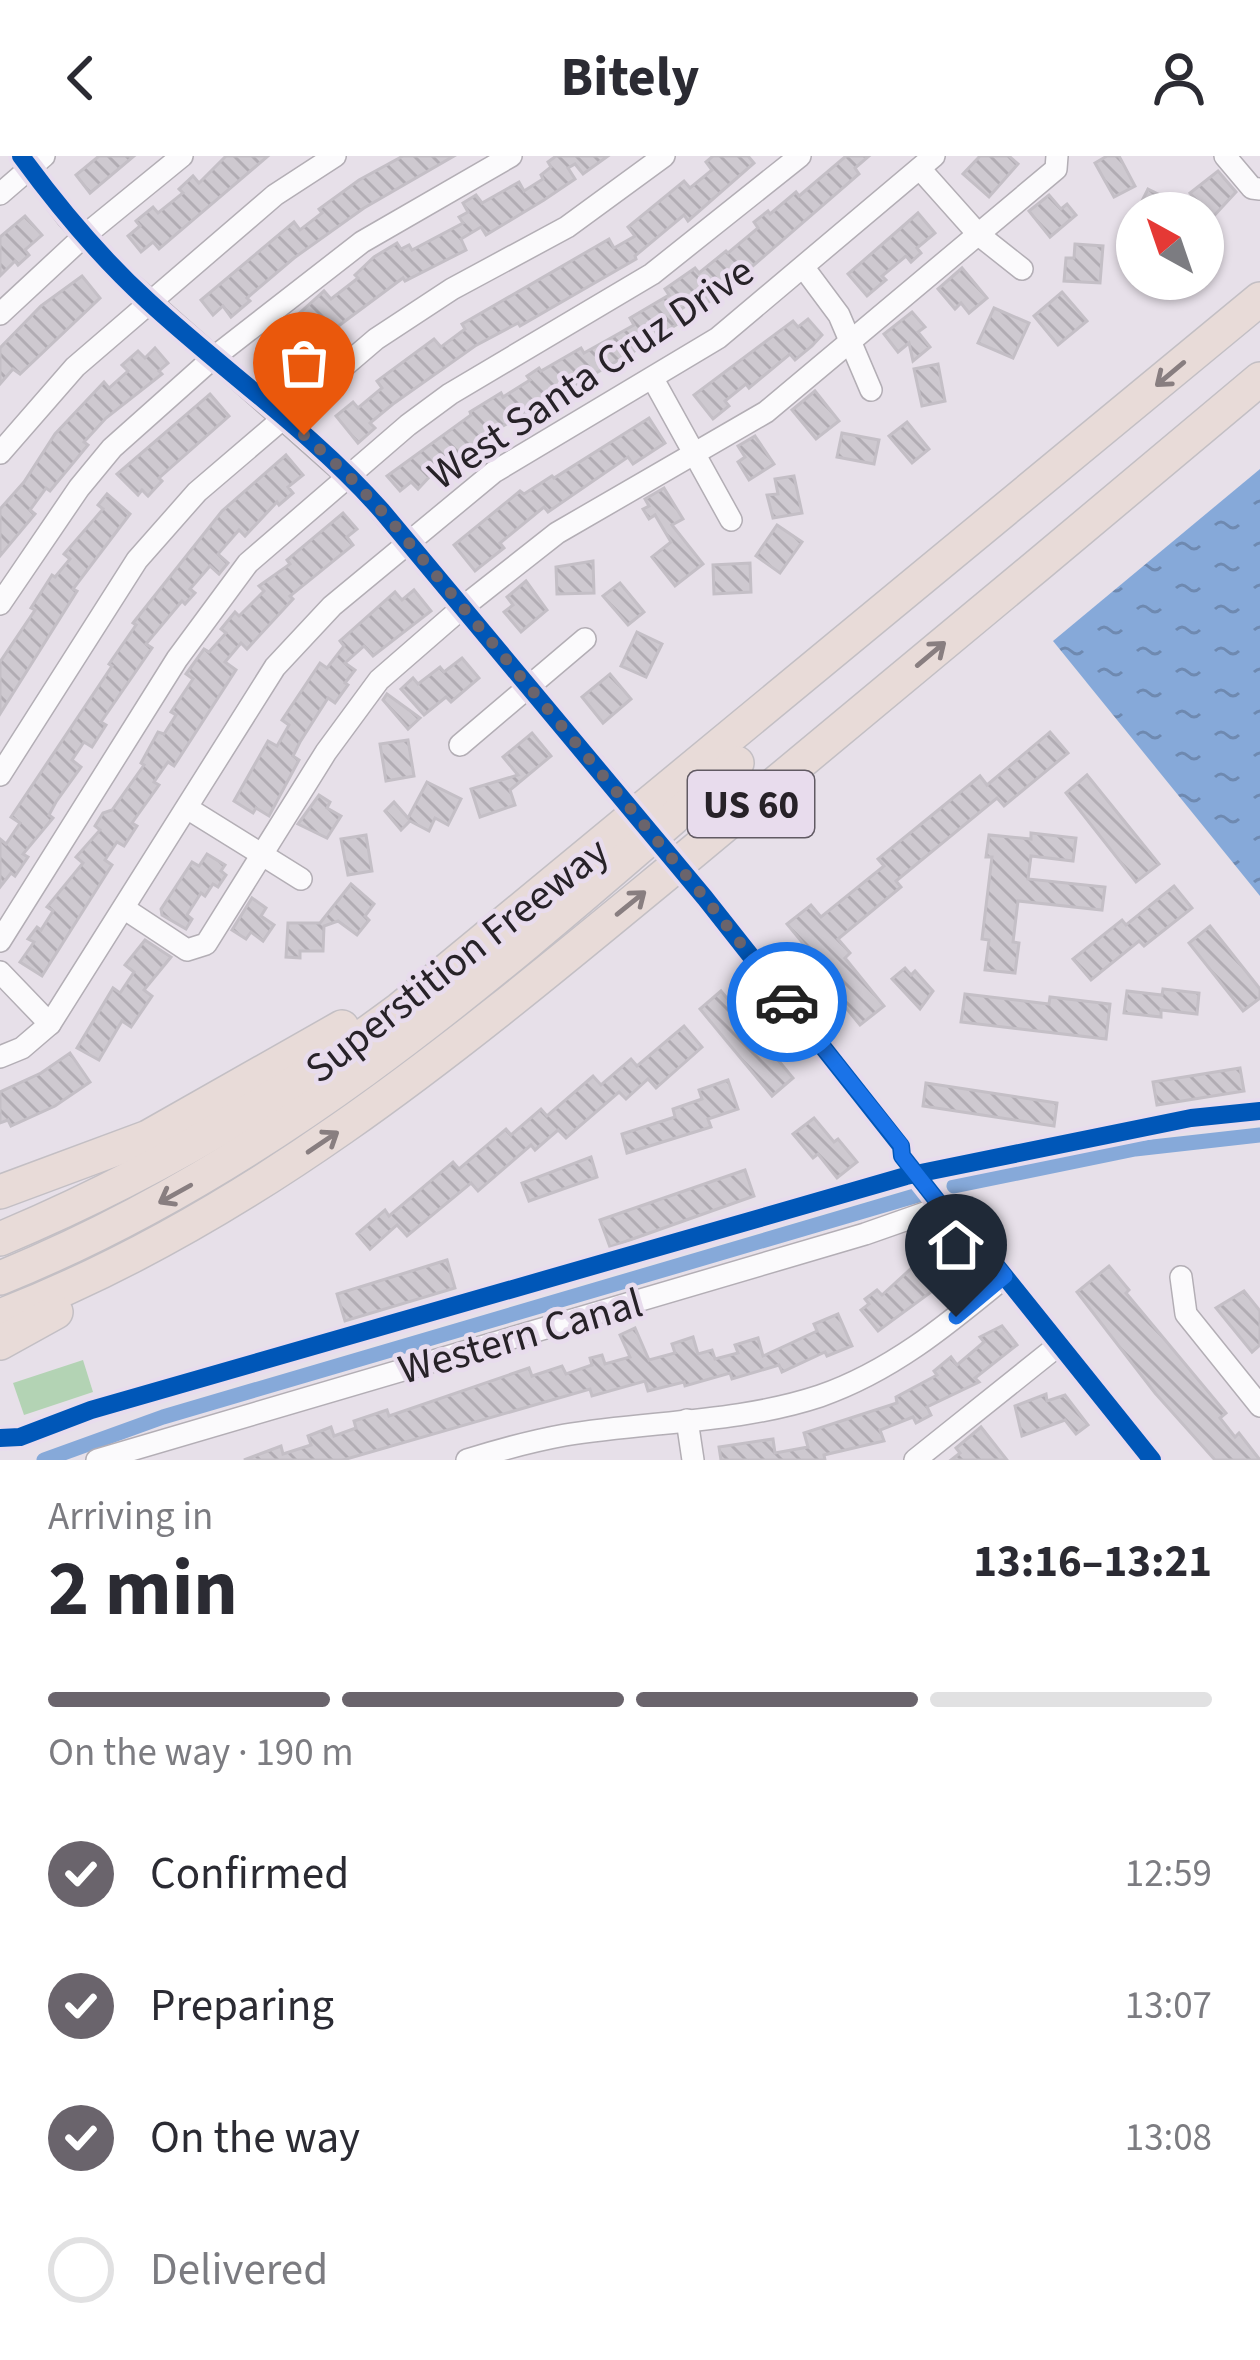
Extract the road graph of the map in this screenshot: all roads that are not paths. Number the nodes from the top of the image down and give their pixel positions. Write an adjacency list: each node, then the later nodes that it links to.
1 (182, 156): 12 (street)
2 (335, 156): 17 (street)
3 (511, 156): 20 (street)
4 (664, 156): 24 (street)
5 (800, 156): 27 (street)
6 (1057, 156): 13 (street)
7 (1225, 156): 10 (street)
8 (32, 160): 11 (street); 12 (street)
9 (927, 163): 13 (street); 14 (street, West Santa Cruz Drive)
10 (1260, 189)
11 (0, 194)
12 (84, 236): 17 (street); 18 (street)
13 (979, 236): 15 (street); 19 (street)
14 (804, 268): 19 (street); 21 (street, West Santa Cruz Drive)
15 (1022, 269)
16 (1260, 298): 29 (highway, Superstition Freeway / US 60, one-way to 29)
17 (149, 302): 20 (street); 25 (street)
18 (0, 314)
19 (850, 342): 23 (street); 26 (street)
20 (213, 358): 24 (street); 31 (street)
21 (653, 379): 26 (street); 30 (street, West Santa Cruz Drive)
22 (1260, 379): 47 (highway, Superstition Freeway / US 60, one-way to 22)
23 (871, 390)
24 (283, 418): 27 (street); 36 (street)
25 (0, 453)
26 (696, 455): 28 (street); 32 (street)
27 (348, 475): 30 (street); 42 (street)
28 (731, 520)
29 (978, 536): 39 (highway, Superstition Freeway / US 60); 52 (highway, one-way to 52)
30 (408, 542): 32 (street); 37 (street, West Santa Cruz Drive)
31 (0, 604)
32 (463, 607): 34 (street); 38 (street)
33 (585, 639): 34 (street)
34 (529, 687): 35 (street); 48 (street, bridge)
35 (460, 745)
36 (0, 775)
37 (188, 808): 38 (street); 41 (street, West Santa Cruz Drive)
38 (260, 854): 40 (street); 41 (street)
39 (567, 874): 46 (highway); 49 (highway, Superstition Freeway / US 60)
40 (301, 879)
41 (125, 909): 44 (street, West Santa Cruz Drive)
42 (0, 941)
43 (0, 973): 44 (street)
44 (50, 1024): 45 (street, West Santa Cruz Drive)
45 (0, 1057)
46 (0, 1192)
47 (225, 1207): 53 (highway, Superstition Freeway / US 60); 54 (highway)
48 (949, 1207): 50 (street); 59 (street, Western Canal)
49 (0, 1239)
50 (1005, 1276): 55 (street); 57 (street)
51 (1181, 1277): 56 (street)
52 (0, 1279)
53 (0, 1316)
54 (0, 1343)
55 (1060, 1344): 62 (street); 63 (street)
56 (1258, 1400)
57 (687, 1420): 58 (street); 61 (street)
58 (507, 1454): 60 (street)
59 (97, 1460)
60 (467, 1460)
61 (693, 1460)
62 (915, 1460)
63 (1153, 1460)

